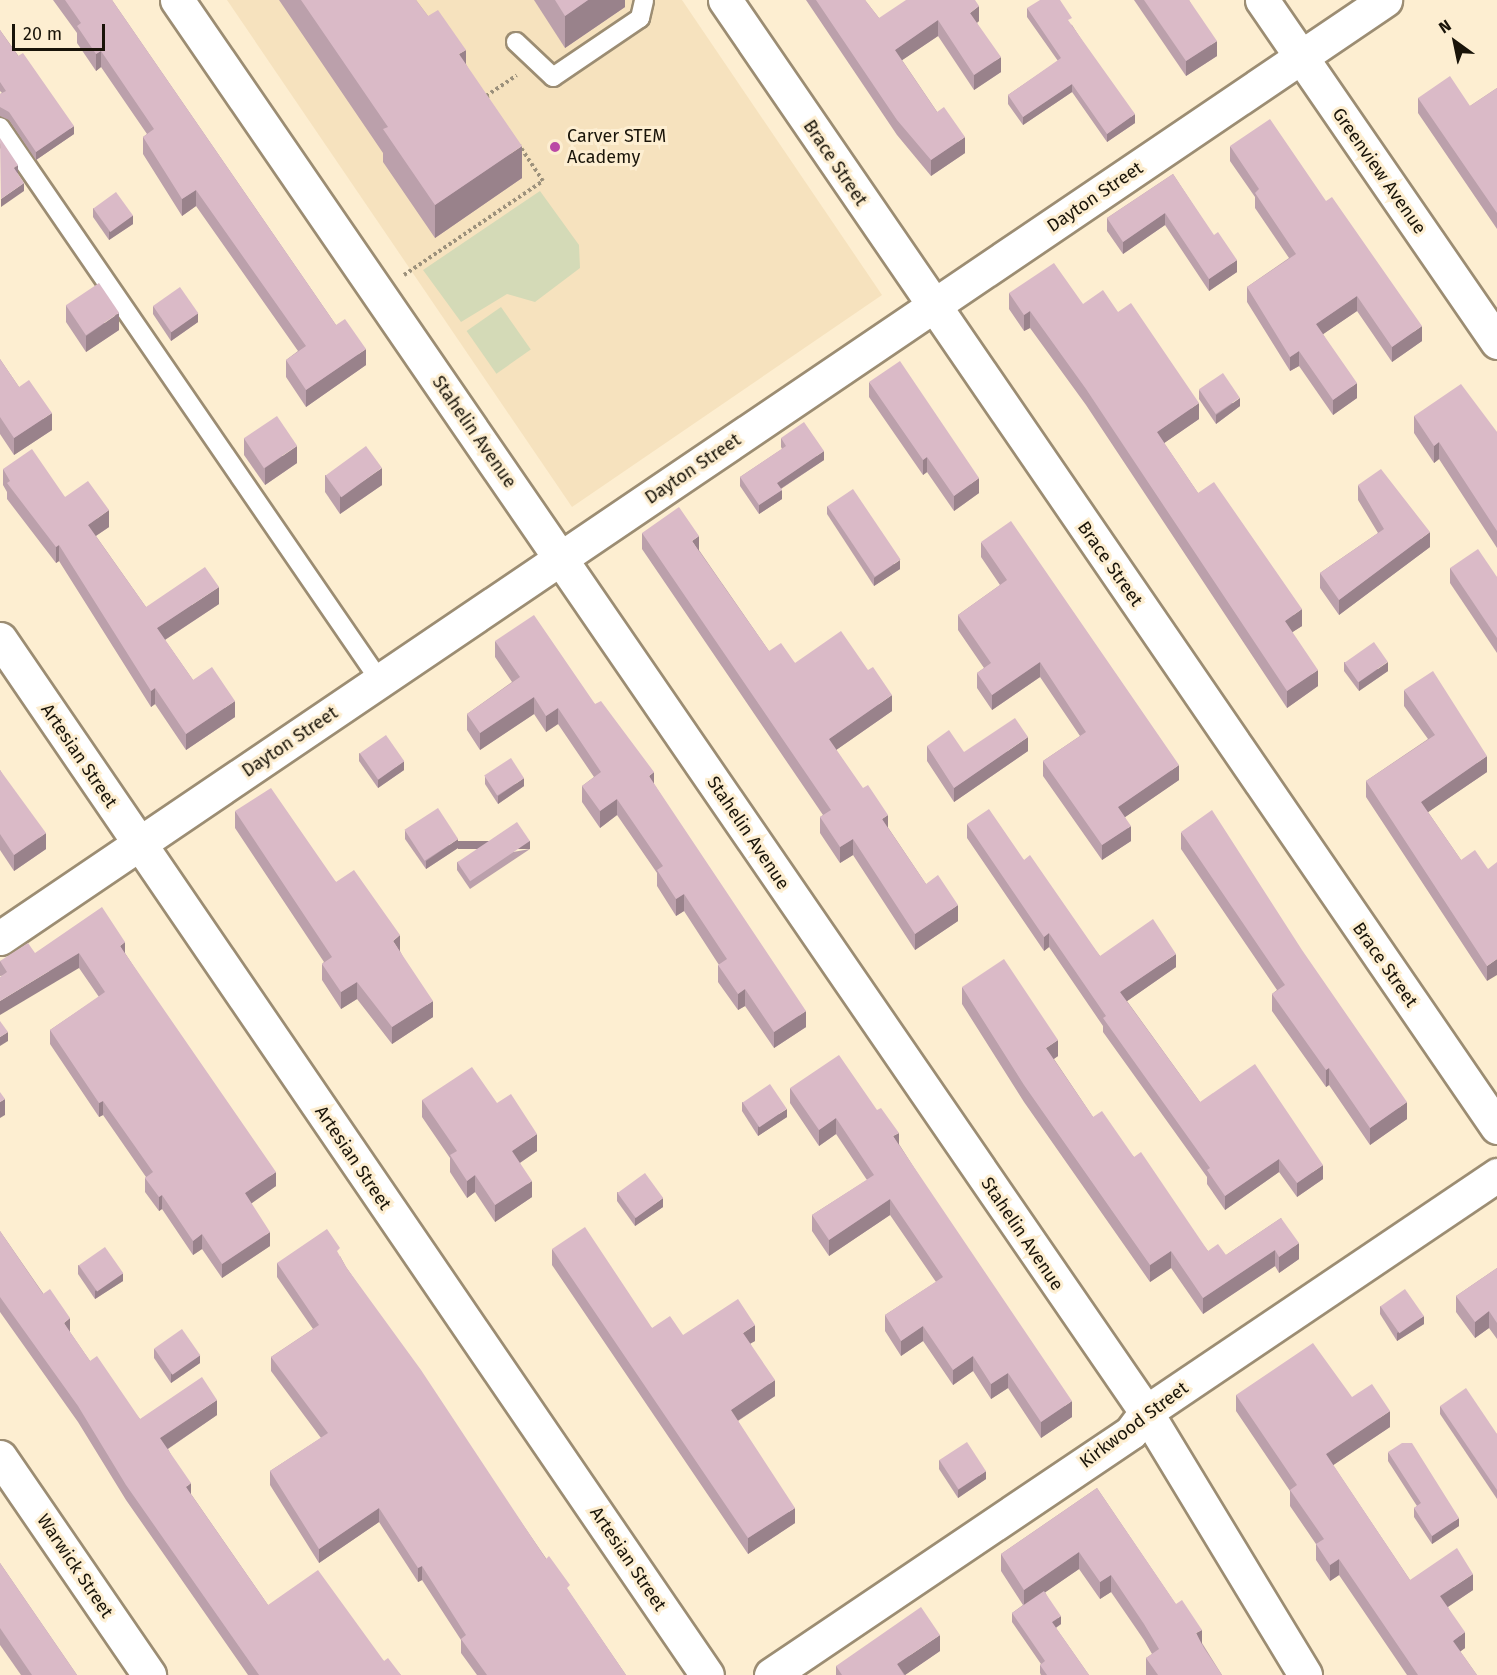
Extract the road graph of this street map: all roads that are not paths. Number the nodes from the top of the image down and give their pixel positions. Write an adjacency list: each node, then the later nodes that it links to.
1 (177, 0): 11 (street, Stahelin Avenue)
2 (644, 0): 6 (lane)
3 (725, 0): 9 (street, Brace Street)
4 (1262, 0): 7 (street, Greenview Avenue)
5 (1385, 0): 7 (street, Dayton Street)
6 (516, 42)
7 (1300, 57): 9 (street, Dayton Street); 10 (street, Greenview Avenue)
8 (0, 127): 13 (lane)
9 (932, 307): 11 (street, Dayton Street); 16 (street, Brace Street)
10 (1497, 342)
11 (561, 558): 13 (street, Dayton Street); 18 (street, Stahelin Avenue)
12 (0, 639): 14 (street, Artesian Street)
13 (380, 681): 14 (street, Dayton Street)
14 (138, 845): 15 (street, Dayton Street); 21 (street, Artesian Street)
15 (0, 938)
16 (1497, 1127)
17 (1497, 1175): 18 (street, Kirkwood Street)
18 (1146, 1412): 22 (street, Kirkwood Street); 23 (street, Stahelin Avenue)
19 (0, 1457): 20 (street, Warwick Street)
20 (149, 1675)
21 (707, 1675)
22 (771, 1675)
23 (1305, 1675)

